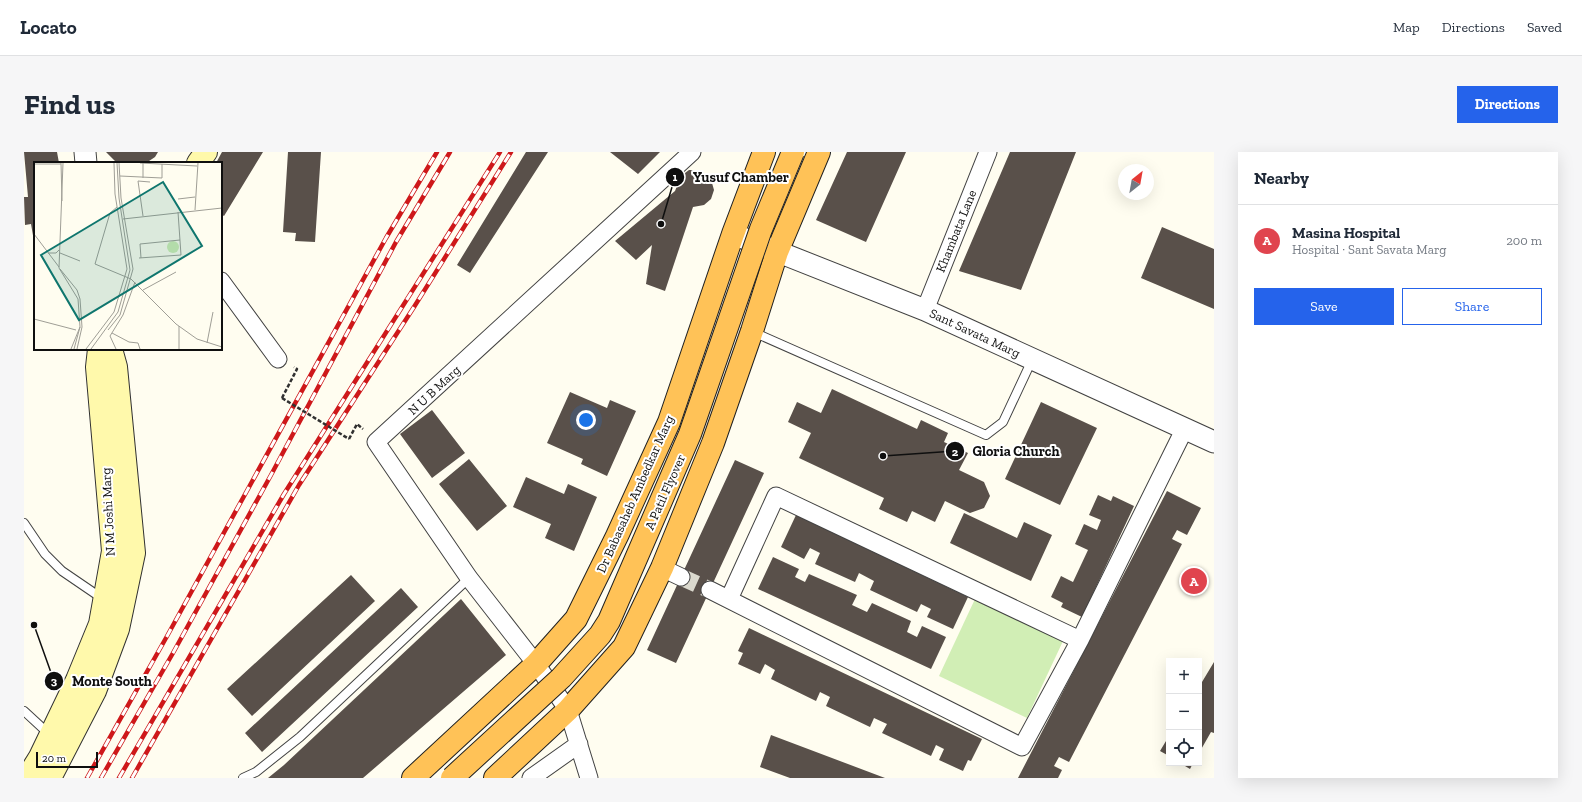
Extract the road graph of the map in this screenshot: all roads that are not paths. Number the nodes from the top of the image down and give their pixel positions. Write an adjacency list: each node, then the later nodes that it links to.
1 (206, 152): 7 (main road)
2 (692, 152): 20 (street, N U B Marg)
3 (764, 152): 8 (highway, Dr Babasaheb Ambedkar Marg)
4 (793, 152): 34 (highway, A Patil Flyover, bridge)
5 (819, 152): 9 (highway)
6 (988, 152): 11 (street, Khambata Lane)
7 (199, 162)
8 (732, 234): 9 (street, Sant Savata Marg); 25 (highway, Dr Babasaheb Ambedkar Marg)
9 (777, 252): 11 (street, Sant Savata Marg); 12 (highway)
10 (222, 282): 15 (street)
11 (925, 310): 16 (street, Sant Savata Marg)
12 (752, 332): 16 (lane); 26 (highway)
13 (99, 350): 23 (main road, N M Joshi Marg)
14 (111, 350): 23 (main road, N M Joshi Marg)
15 (278, 359)
16 (1032, 359): 17 (street, Sant Savata Marg)
17 (1185, 428): 18 (street, Sant Savata Marg); 24 (street)
18 (1214, 442)
19 (24, 523): 23 (lane)
20 (469, 578): 25 (street, N U B Marg); 32 (lane)
21 (710, 590): 22 (street)
22 (729, 599): 24 (street); 24 (street)
23 (114, 603): 28 (main road, N M Joshi Marg); 31 (main road, N M Joshi Marg)
24 (1080, 640)
25 (536, 664): 26 (street, N U B Marg); 33 (highway, Dr Babasaheb Ambedkar Marg)
26 (568, 710): 29 (street, N U B Marg); 35 (highway)
27 (24, 711): 28 (lane)
28 (51, 735): 30 (main road, N M Joshi Marg)
29 (579, 744): 36 (street); 37 (street, N U B Marg)
30 (27, 778)
31 (50, 778)
32 (243, 778)
33 (413, 778)
34 (452, 778)
35 (495, 778)
36 (531, 778)
37 (589, 778)

